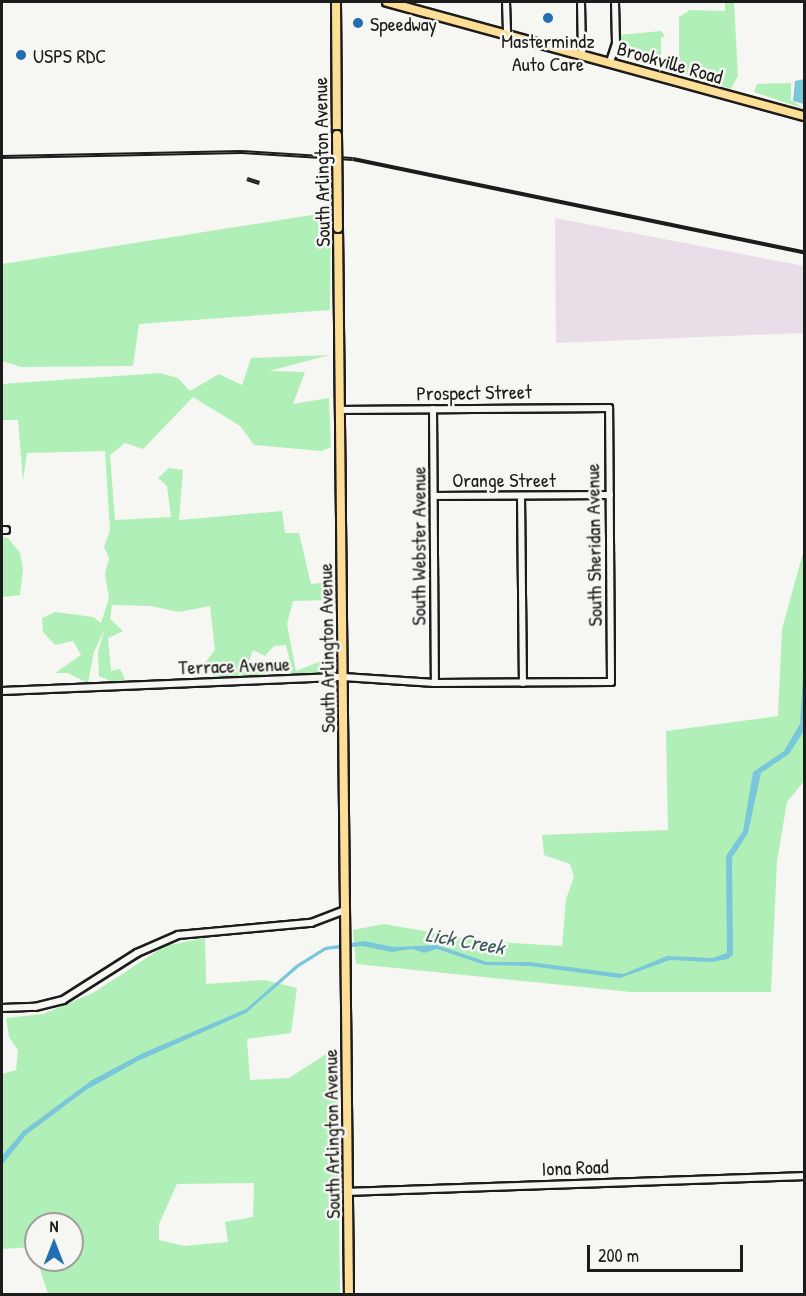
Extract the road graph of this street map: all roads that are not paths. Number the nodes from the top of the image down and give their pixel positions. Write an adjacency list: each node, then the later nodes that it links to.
1 (336, 2): 13 (main road, South Arlington Avenue, bridge)
2 (387, 2): 6 (main road, Brookville Road)
3 (506, 2): 7 (street)
4 (581, 2): 8 (street)
5 (615, 2): 9 (street)
6 (410, 5): 7 (main road, Brookville Road)
7 (507, 34): 8 (main road, Brookville Road)
8 (582, 54): 9 (main road, Brookville Road)
9 (610, 62): 10 (main road, Brookville Road)
10 (804, 116)
11 (609, 408): 12 (street, Prospect Street); 14 (street, South Sheridan Avenue)
12 (433, 409): 13 (street, Prospect Street); 15 (street, South Webster Avenue)
13 (340, 410): 17 (main road, South Arlington Avenue)
14 (609, 495): 16 (street, Orange Street); 18 (street, South Sheridan Avenue)
15 (434, 496): 16 (street, Orange Street); 19 (street, South Webster Avenue)
16 (521, 496): 20 (street)
17 (343, 677): 19 (street, Terrace Avenue); 21 (street, Terrace Avenue); 22 (main road, South Arlington Avenue)
18 (611, 682): 20 (street, Terrace Avenue)
19 (435, 683): 20 (street, Terrace Avenue)
20 (523, 683)
21 (2, 691)
22 (345, 910): 23 (street); 25 (main road, South Arlington Avenue)
23 (2, 1008)
24 (804, 1176): 25 (street, Iona Road)
25 (348, 1191): 26 (main road, South Arlington Avenue)
26 (349, 1294)

